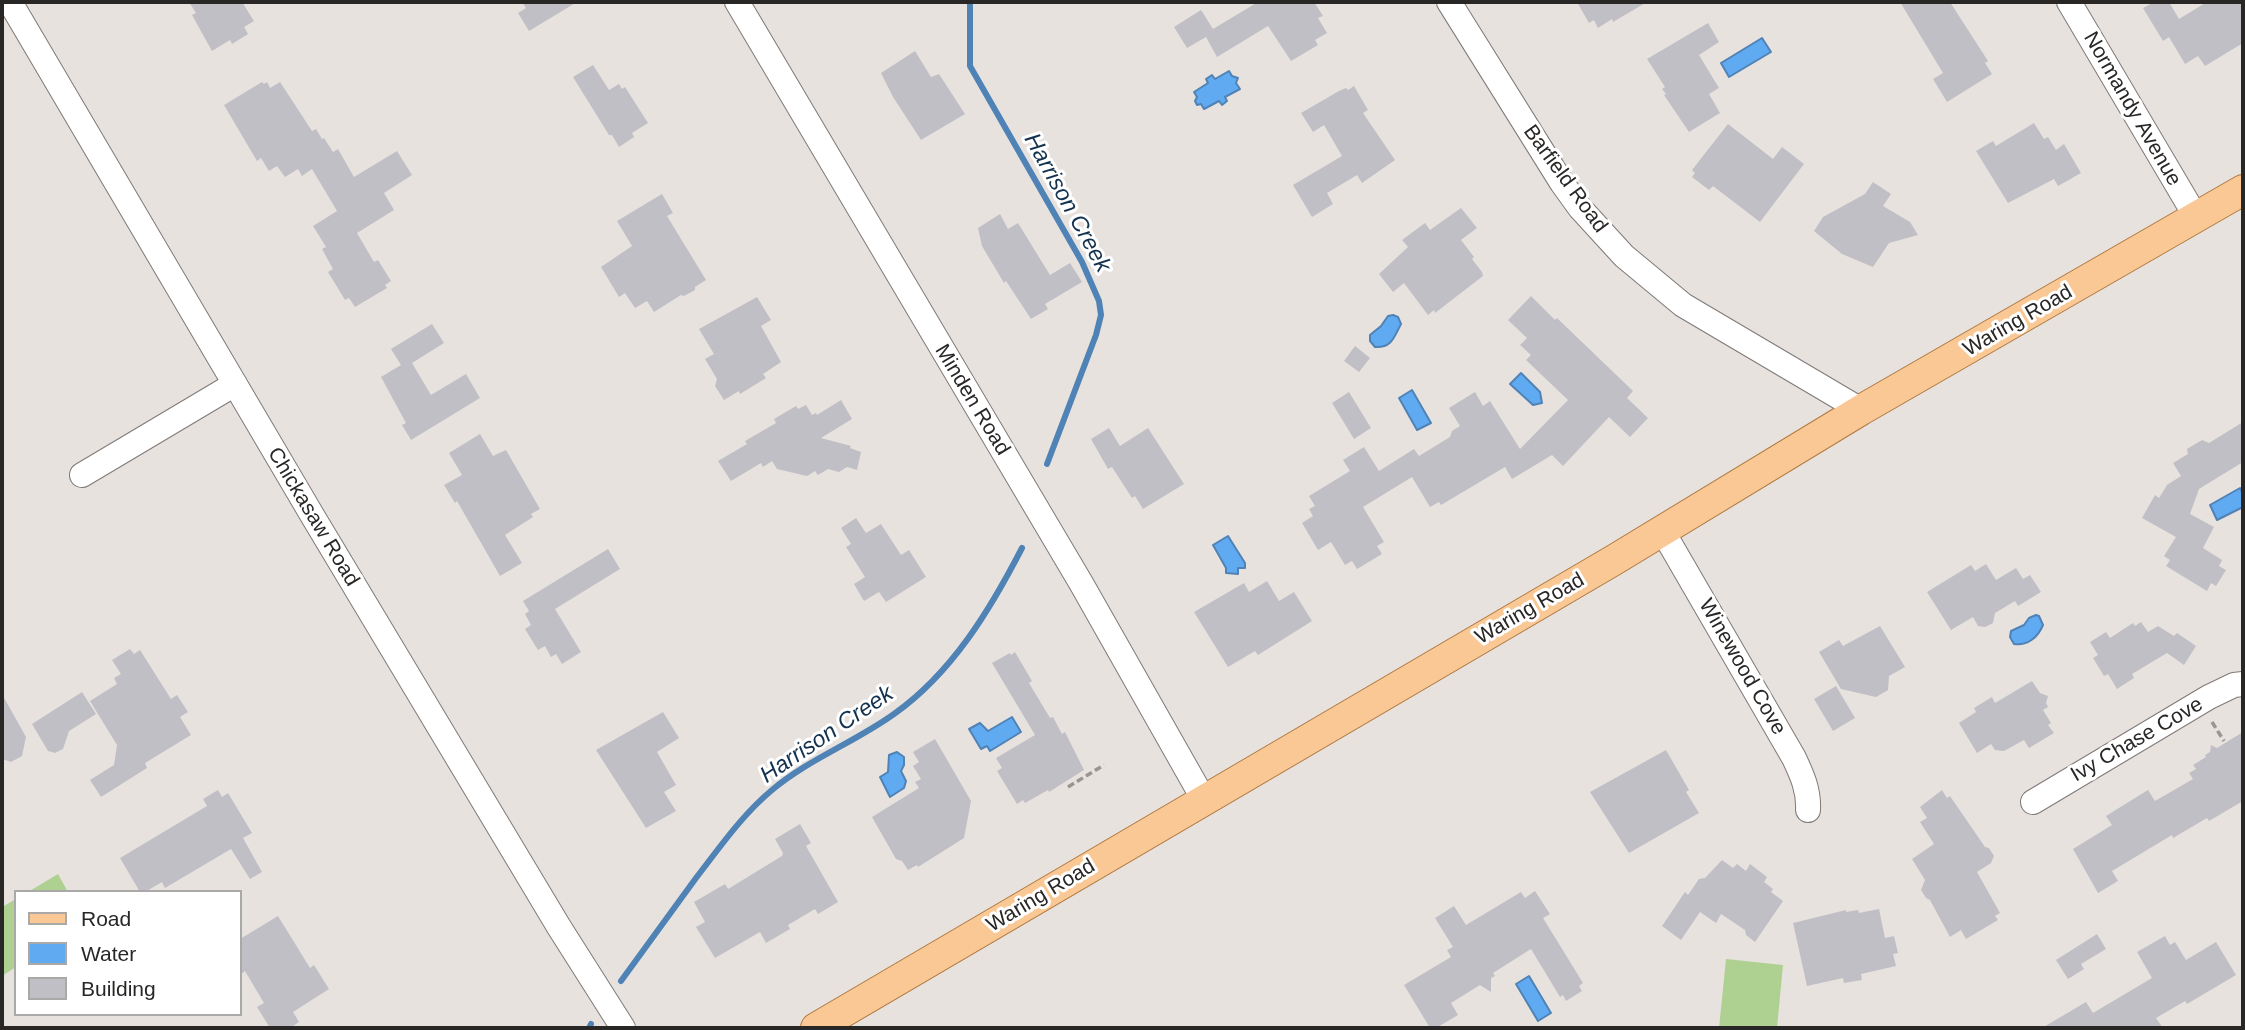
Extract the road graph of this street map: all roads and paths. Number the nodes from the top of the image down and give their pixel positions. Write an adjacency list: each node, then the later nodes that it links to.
1 (10, 2): 7 (street, Chickasaw Road)
2 (737, 2): 16 (street, Minden Road)
3 (1449, 2): 8 (street, Barfield Road)
4 (2069, 2): 6 (street, Normandy Avenue)
5 (2243, 190): 6 (main road, Waring Road)
6 (2196, 217): 8 (main road, Waring Road)
7 (235, 384): 9 (street); 19 (street, Chickasaw Road)
8 (1861, 410): 10 (main road, Waring Road)
9 (82, 475)
10 (1662, 530): 16 (main road, Waring Road); 18 (street, Winewood Cove)
11 (2243, 684): 17 (street, Ivy Chase Cove)
12 (2207, 712): 13 (path)
13 (2224, 741)
14 (1104, 765): 15 (path)
15 (1068, 787)
16 (1204, 800): 20 (main road, Waring Road)
17 (2033, 802)
18 (1808, 810)
19 (623, 1028)
20 (816, 1028)

